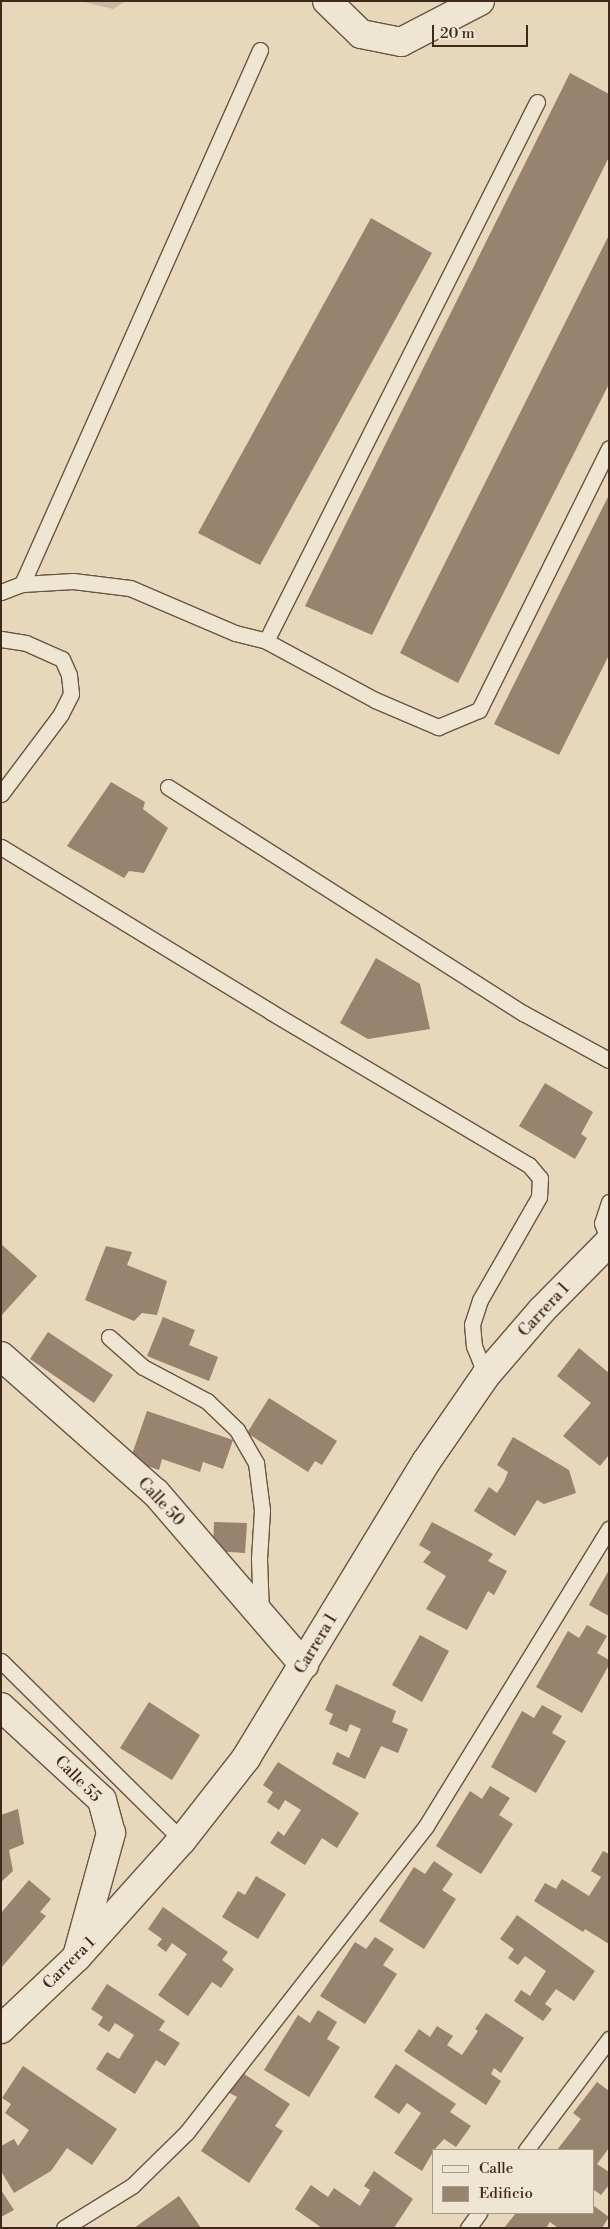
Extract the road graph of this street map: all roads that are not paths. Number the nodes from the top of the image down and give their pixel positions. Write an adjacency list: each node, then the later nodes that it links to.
1 (327, 1): 2 (street)
2 (480, 1)
3 (260, 50): 6 (lane)
4 (537, 102): 9 (lane)
5 (609, 448): 9 (lane)
6 (22, 584): 7 (lane); 9 (lane)
7 (1, 592)
8 (1, 639): 11 (lane)
9 (266, 641)
10 (168, 787): 13 (lane)
11 (1, 794)
12 (1, 847): 18 (lane)
13 (609, 1060)
14 (609, 1202): 15 (lane)
15 (609, 1242): 18 (street, Carrera 1)
16 (109, 1337): 20 (lane)
17 (1, 1356): 20 (street, Calle 50)
18 (486, 1375): 22 (street, Carrera 1)
19 (609, 1529): 30 (lane)
20 (262, 1616): 22 (street, Calle 50)
21 (1, 1661): 24 (lane)
22 (304, 1665): 24 (street, Carrera 1)
23 (1, 1707): 25 (street, Calle 55)
24 (182, 1840): 25 (street, Carrera 1)
25 (77, 1957): 26 (street, Carrera 1)
26 (1, 2029)
27 (609, 2039): 28 (lane)
28 (527, 2149)
29 (478, 2214): 31 (lane)
30 (64, 2228)
31 (468, 2228)

